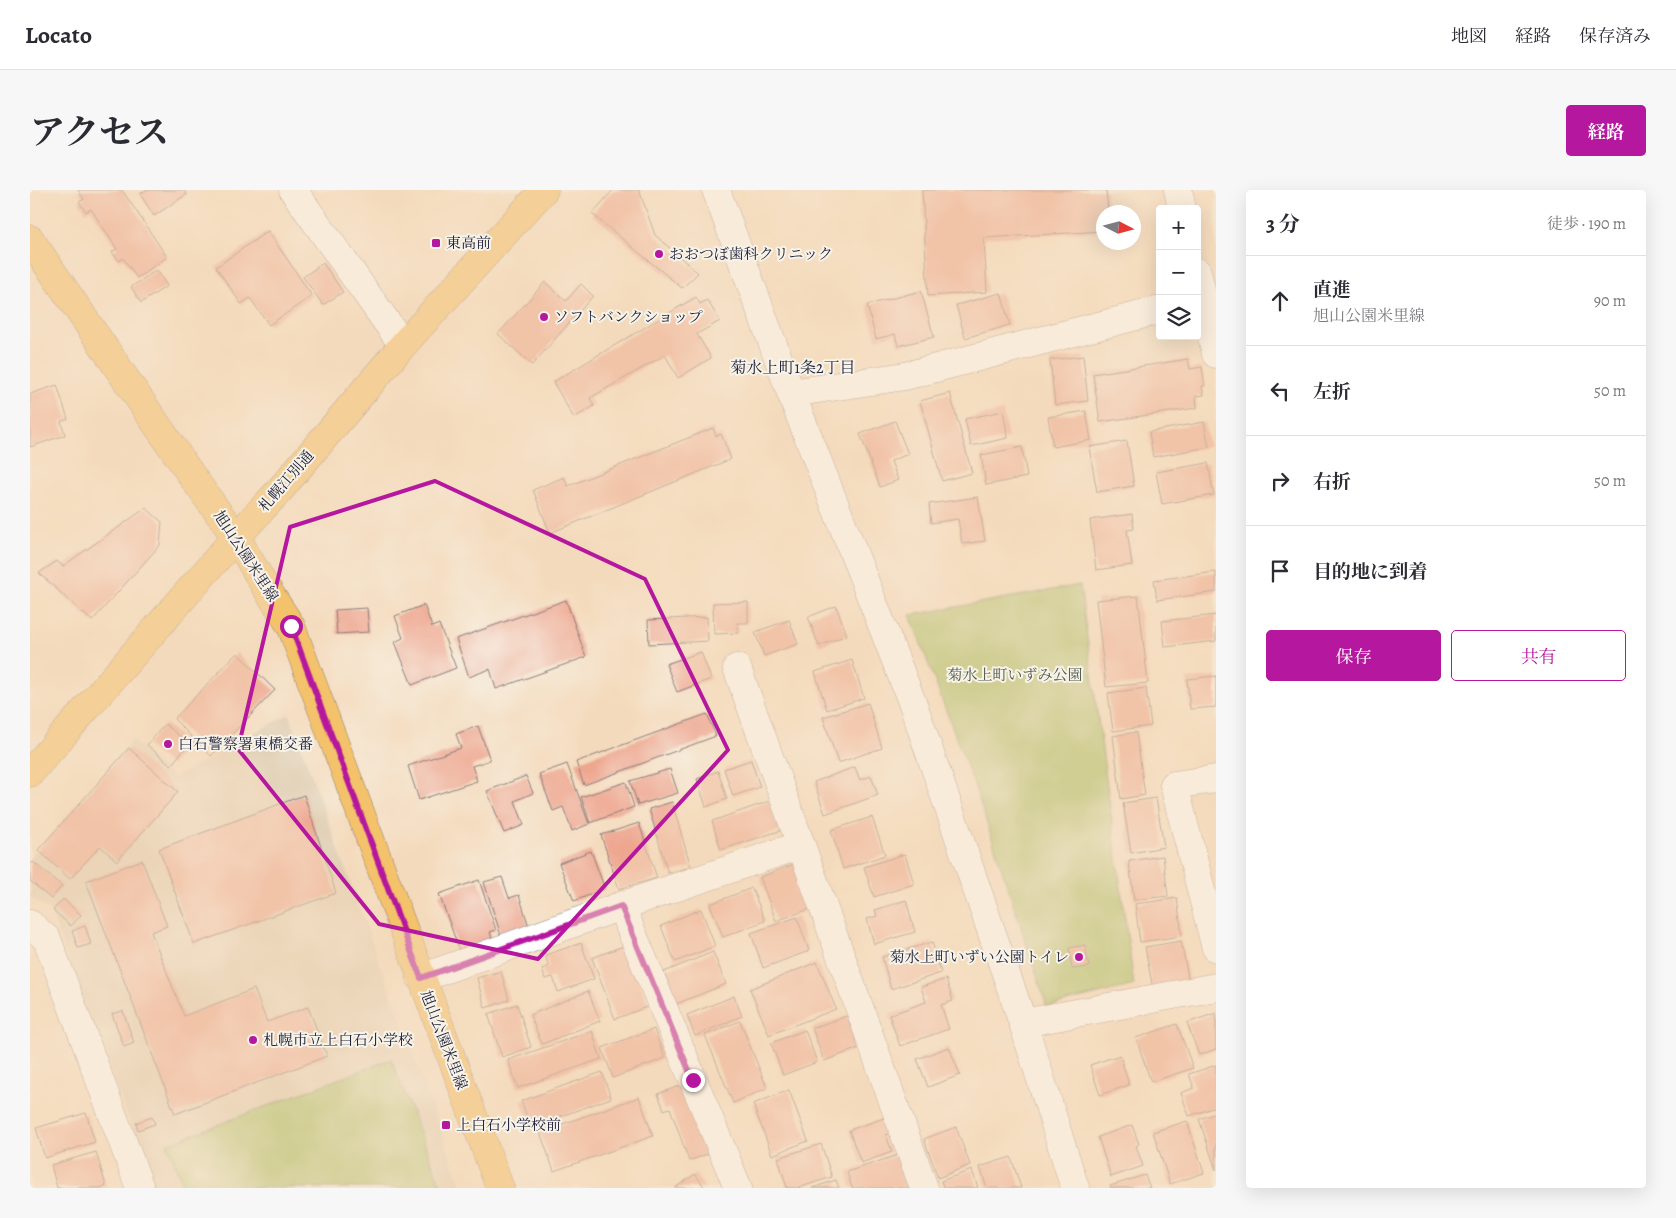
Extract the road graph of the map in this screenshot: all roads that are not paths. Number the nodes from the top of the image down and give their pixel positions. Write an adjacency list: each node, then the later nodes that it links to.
1 (293, 190): 10 (street)
2 (544, 190): 10 (main road, 札幌江別通)
3 (716, 190): 12 (street)
4 (1178, 190): 5 (street)
5 (1181, 205)
6 (30, 239): 13 (main road, 旭山公園米里線)
7 (1201, 284): 8 (street)
8 (1206, 298): 11 (street)
9 (1156, 311): 12 (street)
10 (403, 345): 13 (main road, 札幌江別通)
11 (1216, 354)
12 (791, 393): 23 (street)
13 (236, 537): 15 (main road, 札幌江別通); 21 (main road, 旭山公園米里線)
14 (737, 668): 17 (street)
15 (30, 773)
16 (1216, 779): 20 (street)
17 (801, 845): 18 (street); 27 (street)
18 (621, 906): 21 (street); 26 (street)
19 (30, 924): 24 (street)
20 (1216, 948)
21 (421, 978): 25 (main road, 旭山公園米里線)
22 (1216, 987): 23 (street)
23 (1023, 1023): 28 (street)
24 (140, 1188)
25 (500, 1188)
26 (738, 1188)
27 (924, 1188)
28 (1075, 1188)

